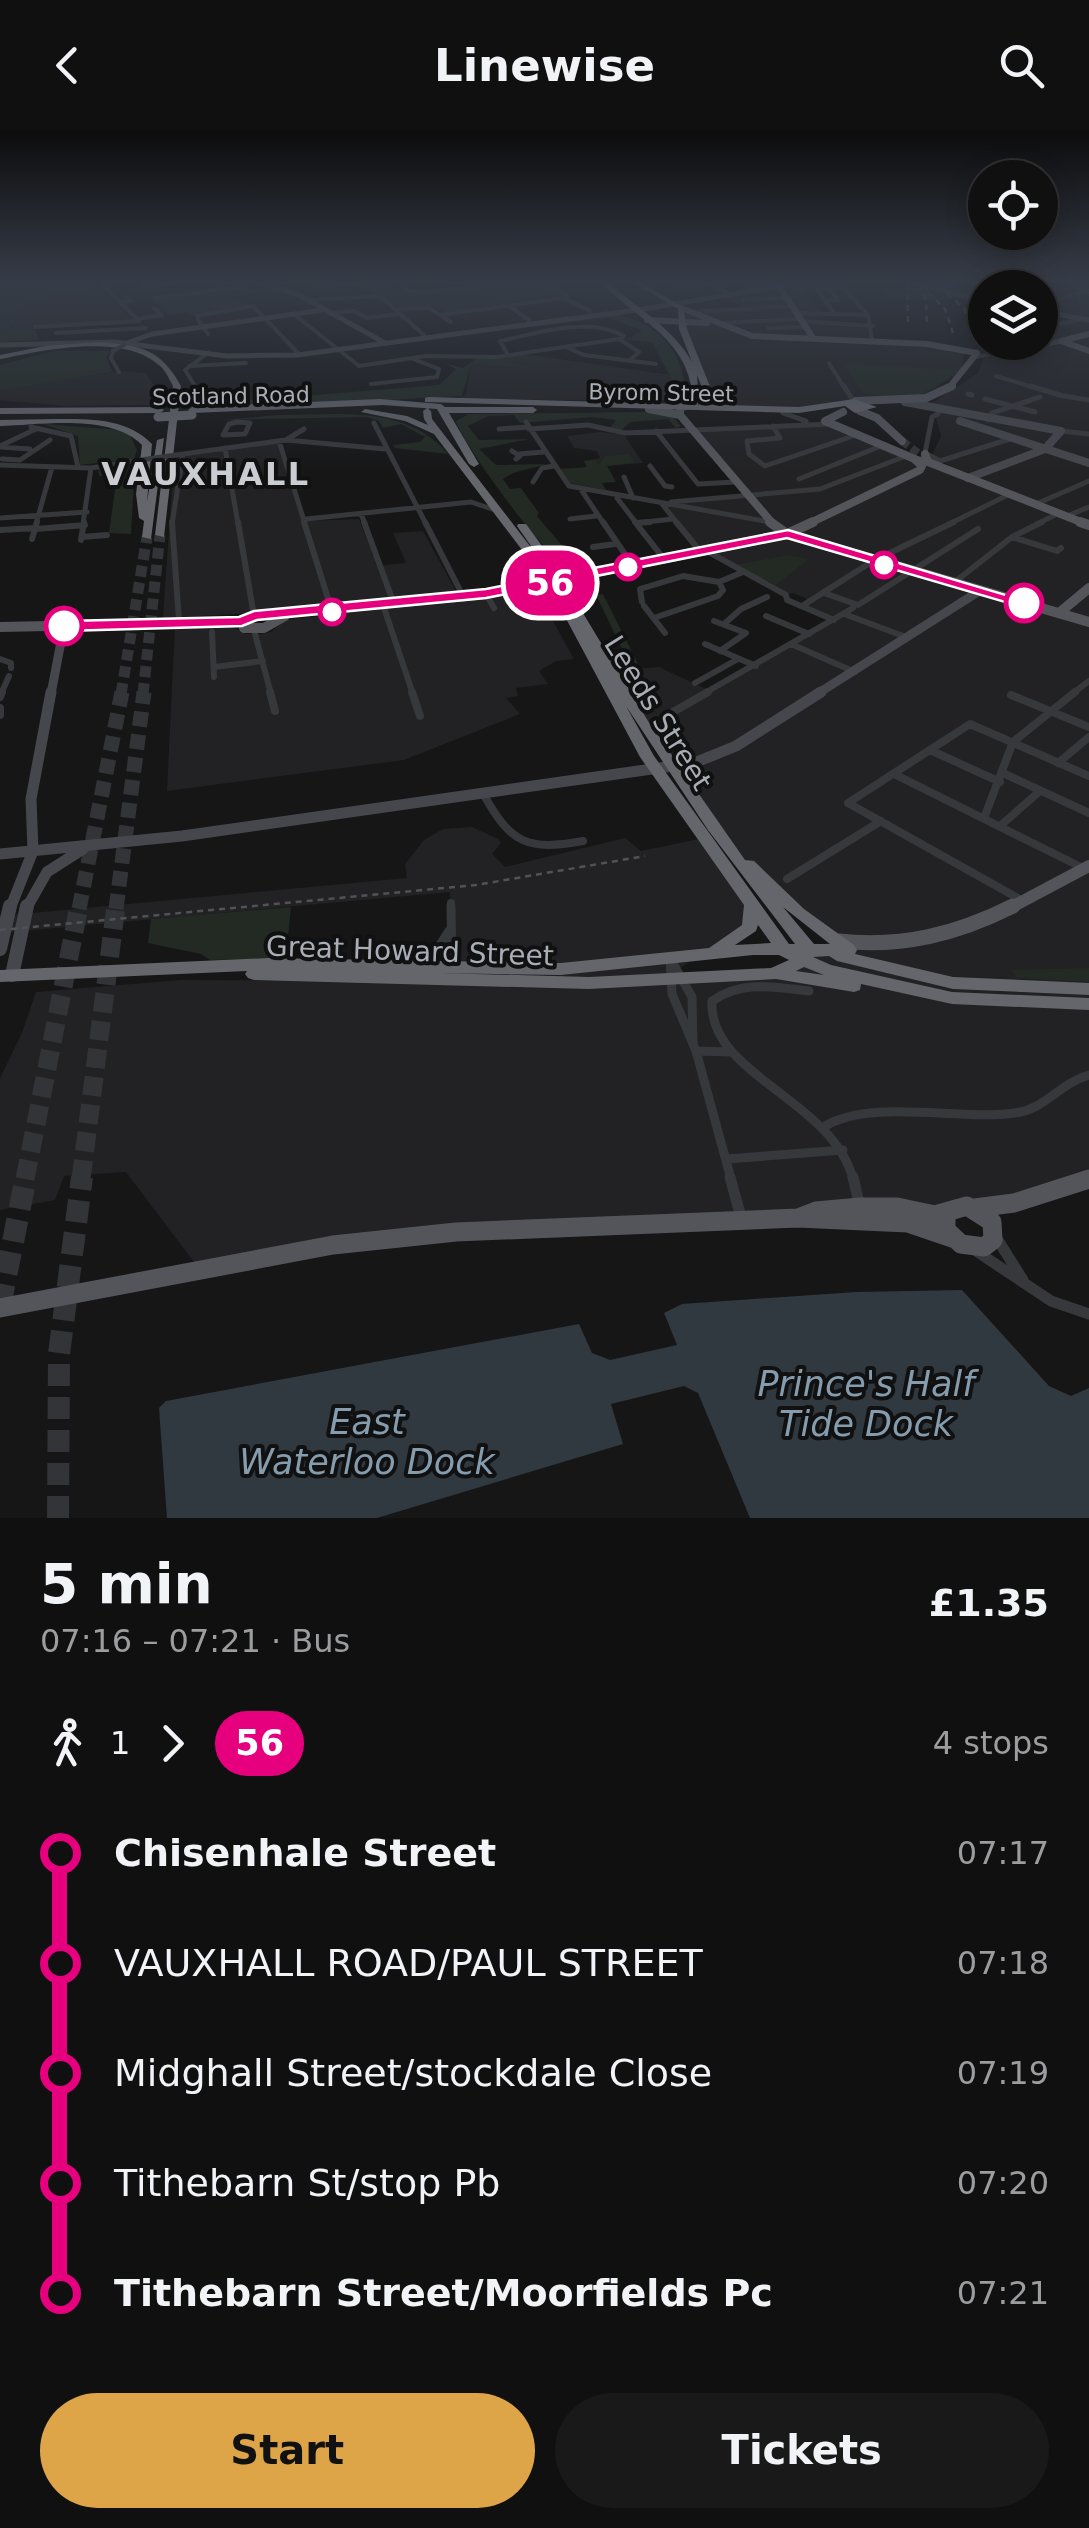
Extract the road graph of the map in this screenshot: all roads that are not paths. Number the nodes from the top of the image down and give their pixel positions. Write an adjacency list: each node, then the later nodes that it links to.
1 (124, 345): 31 (street, bridge)
2 (141, 345): 20 (street)
3 (291, 345): 19 (street)
4 (336, 345): 16 (street)
5 (364, 345): 16 (street)
6 (503, 345): 21 (street)
7 (575, 345): 14 (street)
8 (628, 345): 25 (street)
9 (676, 345): 46 (highway)
10 (690, 345): 35 (highway)
11 (929, 345): 17 (main road)
12 (1058, 345): 15 (street)
13 (1068, 345): 15 (main road)
14 (566, 346): 21 (street); 25 (street)
15 (1072, 347): 18 (main road)
16 (340, 348): 19 (street); 20 (street); 30 (street)
17 (968, 348)
18 (1089, 351)
19 (298, 352): 20 (street)
20 (208, 353): 29 (street)
21 (508, 355): 22 (street)
22 (412, 358): 30 (street); 33 (street)
23 (0, 360): 60 (highway); 143 (highway)
24 (974, 360): 47 (main road)
25 (629, 361): 28 (street)
26 (829, 362): 49 (street)
27 (246, 363): 29 (street)
28 (652, 365)
29 (189, 366): 44 (street)
30 (369, 366): 33 (street)
31 (119, 372)
32 (996, 376): 36 (street)
33 (386, 382): 34 (street)
34 (370, 384)
35 (708, 384): 46 (highway); 52 (highway)
36 (1060, 395): 37 (street); 40 (street)
37 (1048, 396)
38 (1040, 397): 48 (street)
39 (985, 399): 48 (street)
40 (1087, 400)
41 (380, 402): 43 (highway, Scotland Road); 50 (highway, Scotland Road); 51 (highway)
42 (0, 403): 53 (highway)
43 (461, 405): 45 (highway, Byrom Street); 51 (highway); 55 (highway, Byrom Street); 59 (highway, Scotland Road)
44 (208, 406)
45 (538, 406): 46 (highway, Byrom Street); 46 (highway, Byrom Street); 55 (highway, Byrom Street)
46 (682, 406): 52 (highway, Byrom Street); 52 (highway, Byrom Street); 72 (main road)
47 (929, 406): 49 (main road); 54 (main road); 63 (street); 93 (street)
48 (1012, 406): 61 (street); 62 (street)
49 (853, 407): 52 (highway, Byrom Street); 54 (highway); 54 (main road); 57 (highway, Byrom Street); 65 (main road)
50 (347, 408): 56 (highway, Scotland Road); 58 (highway, Scotland Road, bridge)
51 (431, 408): 56 (highway, Scotland Road); 59 (highway, Scotland Road); 75 (highway, Leeds Street)
52 (723, 408): 57 (highway, Byrom Street)
53 (115, 410): 58 (highway, Scotland Road); 60 (highway, Scotland Road)
54 (875, 410)
55 (474, 411): 59 (highway)
56 (365, 412): 75 (highway)
57 (783, 413): 66 (street)
58 (159, 414): 60 (highway)
59 (449, 416): 155 (highway, Leeds Street)
60 (0, 417)
61 (1024, 419)
62 (988, 420): 63 (street); 73 (street)
63 (971, 421): 80 (street)
64 (374, 423): 90 (street)
65 (830, 424): 66 (street); 79 (main road)
66 (798, 425): 69 (street)
67 (528, 426): 71 (street); 74 (street); 92 (street)
68 (726, 426): 69 (street); 72 (street); 83 (street)
69 (773, 426): 83 (street)
70 (304, 429): 82 (street)
71 (499, 429)
72 (689, 429): 74 (street); 110 (main road)
73 (1061, 430): 76 (street); 89 (street)
74 (656, 431): 110 (street)
75 (439, 433): 114 (highway, Leeds Street)
76 (1089, 433)
77 (245, 434): 78 (street); 78 (street); 85 (street)
78 (222, 435): 84 (street)
79 (856, 435): 83 (street); 87 (main road)
80 (1013, 438): 89 (street); 93 (street)
81 (50, 440): 91 (street)
82 (283, 441): 85 (street); 90 (street); 131 (street)
83 (746, 441)
84 (219, 442)
85 (254, 443): 88 (street)
86 (1, 445): 91 (street); 104 (street)
87 (881, 446): 97 (main road); 108 (street)
88 (225, 448): 94 (street); 174 (street)
89 (1044, 448): 98 (street); 107 (street)
90 (385, 449): 123 (street)
91 (32, 450): 99 (street)
92 (544, 452): 95 (street); 102 (street)
93 (926, 454): 107 (main road)
94 (179, 455): 105 (street, bridge); 177 (street)
95 (516, 455)
96 (1089, 455): 98 (street)
97 (910, 458): 107 (main road); 116 (street); 141 (main road)
98 (1077, 460): 100 (street)
99 (1, 462): 101 (street)
100 (1089, 464)
101 (52, 466): 104 (street); 127 (street)
102 (554, 466): 109 (street); 113 (street)
103 (650, 466): 112 (street)
104 (78, 467): 105 (street)
105 (91, 468): 124 (street)
106 (624, 477): 118 (street)
107 (964, 477): 115 (main road)
108 (799, 479)
109 (533, 482)
110 (736, 482): 116 (main road)
111 (1089, 482): 121 (street)
112 (672, 487)
113 (580, 488): 117 (street); 129 (street)
114 (484, 490): 119 (street); 125 (highway, Leeds Street)
115 (1010, 494): 121 (main road); 151 (street)
116 (747, 495): 120 (street); 134 (main road)
117 (620, 496): 118 (street); 135 (street)
118 (632, 498): 120 (street)
119 (471, 502): 123 (street); 125 (street)
120 (662, 504): 133 (street); 134 (street)
121 (1036, 504): 128 (main road)
122 (1089, 507): 128 (street)
123 (416, 508): 126 (street); 162 (street)
124 (87, 512): 127 (street); 137 (street)
125 (498, 512): 155 (highway, Leeds Street)
126 (361, 514): 131 (street); 164 (street)
127 (40, 515): 130 (street); 138 (street)
128 (1063, 515): 136 (main road); 144 (street)
129 (596, 516): 132 (street); 146 (street)
130 (0, 518)
131 (306, 519): 168 (street)
132 (570, 519)
133 (673, 519): 135 (street); 149 (street)
134 (770, 522): 141 (main road)
135 (636, 523): 150 (street)
136 (1089, 524)
137 (85, 525): 138 (street); 142 (street)
138 (36, 528): 140 (street); 145 (street)
139 (978, 529): 154 (street)
140 (0, 530)
141 (788, 534): 149 (main road); 151 (main road)
142 (107, 535)
143 (160, 535)
144 (1012, 537): 148 (street); 157 (street)
145 (32, 539)
146 (615, 544): 147 (street); 152 (street)
147 (593, 547)
148 (1061, 548)
149 (702, 551): 150 (main road); 153 (street)
150 (664, 559): 152 (main road)
151 (873, 562): 154 (main road); 160 (street)
152 (633, 566): 155 (main road)
153 (743, 572): 156 (street); 165 (street)
154 (912, 572): 157 (main road); 166 (street)
155 (558, 581): 161 (main road); 213 (highway, Leeds Street); 214 (highway, Leeds Street)
156 (719, 582): 173 (street); 173 (street)
157 (953, 582): 159 (main road)
158 (1089, 588): 169 (main road)
159 (980, 590): 169 (main road); 188 (street)
160 (824, 593): 165 (street); 166 (street)
161 (486, 594): 162 (main road); 167 (street)
162 (463, 596): 164 (main road)
163 (767, 597): 181 (street)
164 (389, 604): 168 (main road); 207 (street)
165 (802, 606): 176 (street)
166 (856, 607): 170 (street)
167 (494, 608)
168 (332, 612): 174 (main road)
169 (1059, 613): 179 (main road)
170 (844, 614): 176 (street); 188 (street)
171 (766, 616): 180 (street)
172 (791, 617): 180 (street)
173 (654, 618): 186 (street)
174 (262, 619): 178 (main road); 184 (main road)
175 (714, 620): 181 (street)
176 (834, 620): 187 (street)
177 (179, 621): 178 (main road); 182 (main road)
178 (242, 622): 184 (main road)
179 (1089, 622)
180 (782, 623): 187 (street)
181 (724, 624): 191 (street)
182 (64, 626): 183 (main road); 227 (street)
183 (0, 628)
184 (254, 630): 194 (street)
185 (212, 632): 196 (street)
186 (665, 633)
187 (812, 633): 190 (street)
188 (906, 638): 197 (street)
189 (705, 644): 191 (street)
190 (791, 644): 195 (street); 197 (street)
191 (720, 650): 193 (street)
192 (0, 659): 198 (street)
193 (738, 659): 195 (street); 200 (street)
194 (263, 661): 196 (street); 205 (street)
195 (756, 666): 206 (street)
196 (214, 667): 199 (street)
197 (855, 672): 213 (street)
198 (7, 676): 203 (street)
199 (214, 677)
200 (695, 683)
201 (1087, 684): 204 (street)
202 (1011, 695): 204 (street)
203 (0, 698)
204 (1050, 710): 208 (street); 210 (street)
205 (276, 711)
206 (672, 712)
207 (420, 716)
208 (1089, 727)
209 (1089, 737): 212 (street)
210 (1013, 742): 211 (street); 212 (street); 217 (street)
211 (930, 750): 215 (street); 217 (street)
212 (1058, 763): 216 (street)
213 (674, 766): 214 (street); 224 (highway, Leeds Street)
214 (656, 770): 219 (street); 235 (highway, Leeds Street)
215 (894, 774): 221 (street); 222 (street)
216 (1089, 776)
217 (1002, 778): 218 (street); 221 (street)
218 (1040, 791): 220 (street); 223 (street)
219 (484, 795): 225 (street); 226 (street)
220 (1089, 813)
221 (984, 818): 223 (street)
222 (880, 821): 230 (street); 233 (street)
223 (1000, 826): 229 (street)
224 (718, 831): 240 (highway, Leeds Street); 240 (highway, Leeds Street)
225 (583, 841)
226 (86, 847): 227 (street); 232 (street)
227 (32, 851): 228 (street); 231 (street)
228 (0, 854)
229 (1088, 869): 233 (main road)
230 (787, 879)
231 (19, 880): 232 (street); 237 (street)
232 (30, 896): 247 (street)
233 (1023, 900): 240 (main road)
234 (451, 903): 236 (street)
235 (751, 904): 238 (highway, Leeds Street); 239 (highway)
236 (451, 927): 241 (street); 244 (street)
237 (0, 949)
238 (786, 952): 239 (highway, Great Howard Street); 240 (highway)
239 (704, 955): 242 (highway, Great Howard Street)
240 (838, 955): 245 (highway, Great Howard Street); 248 (highway); 249 (highway)
241 (425, 966): 243 (highway, Great Howard Street); 244 (highway, Great Howard Street)
242 (668, 968): 244 (highway, Great Howard Street); 246 (highway, Great Howard Street); 252 (street)
243 (196, 970): 244 (highway, Great Howard Street); 247 (highway, Great Howard Street)
244 (451, 974)
245 (774, 974): 246 (highway, Great Howard Street); 248 (highway)
246 (687, 975): 252 (street)
247 (4, 979)
248 (898, 988): 251 (highway)
249 (1089, 989)
250 (809, 991): 253 (street)
251 (1089, 1004)
252 (695, 1047): 253 (street); 257 (street)
253 (731, 1052): 255 (street)
254 (1089, 1075): 255 (street)
255 (825, 1126): 256 (street)
256 (843, 1150): 257 (street); 260 (street)
257 (727, 1159): 264 (street)
258 (1089, 1180): 259 (main road)
259 (1014, 1203): 261 (main road); 265 (main road)
260 (860, 1207): 262 (main road); 263 (main road)
261 (974, 1208): 262 (main road); 265 (main road)
262 (946, 1212): 266 (main road)
263 (798, 1218): 264 (main road); 266 (main road)
264 (742, 1220): 269 (main road)
265 (995, 1231): 267 (main road); 268 (street)
266 (952, 1238): 267 (main road)
267 (973, 1248): 268 (street)
268 (1025, 1284): 270 (street)
269 (0, 1308)
270 (1088, 1314): 271 (street)
271 (1089, 1326)

